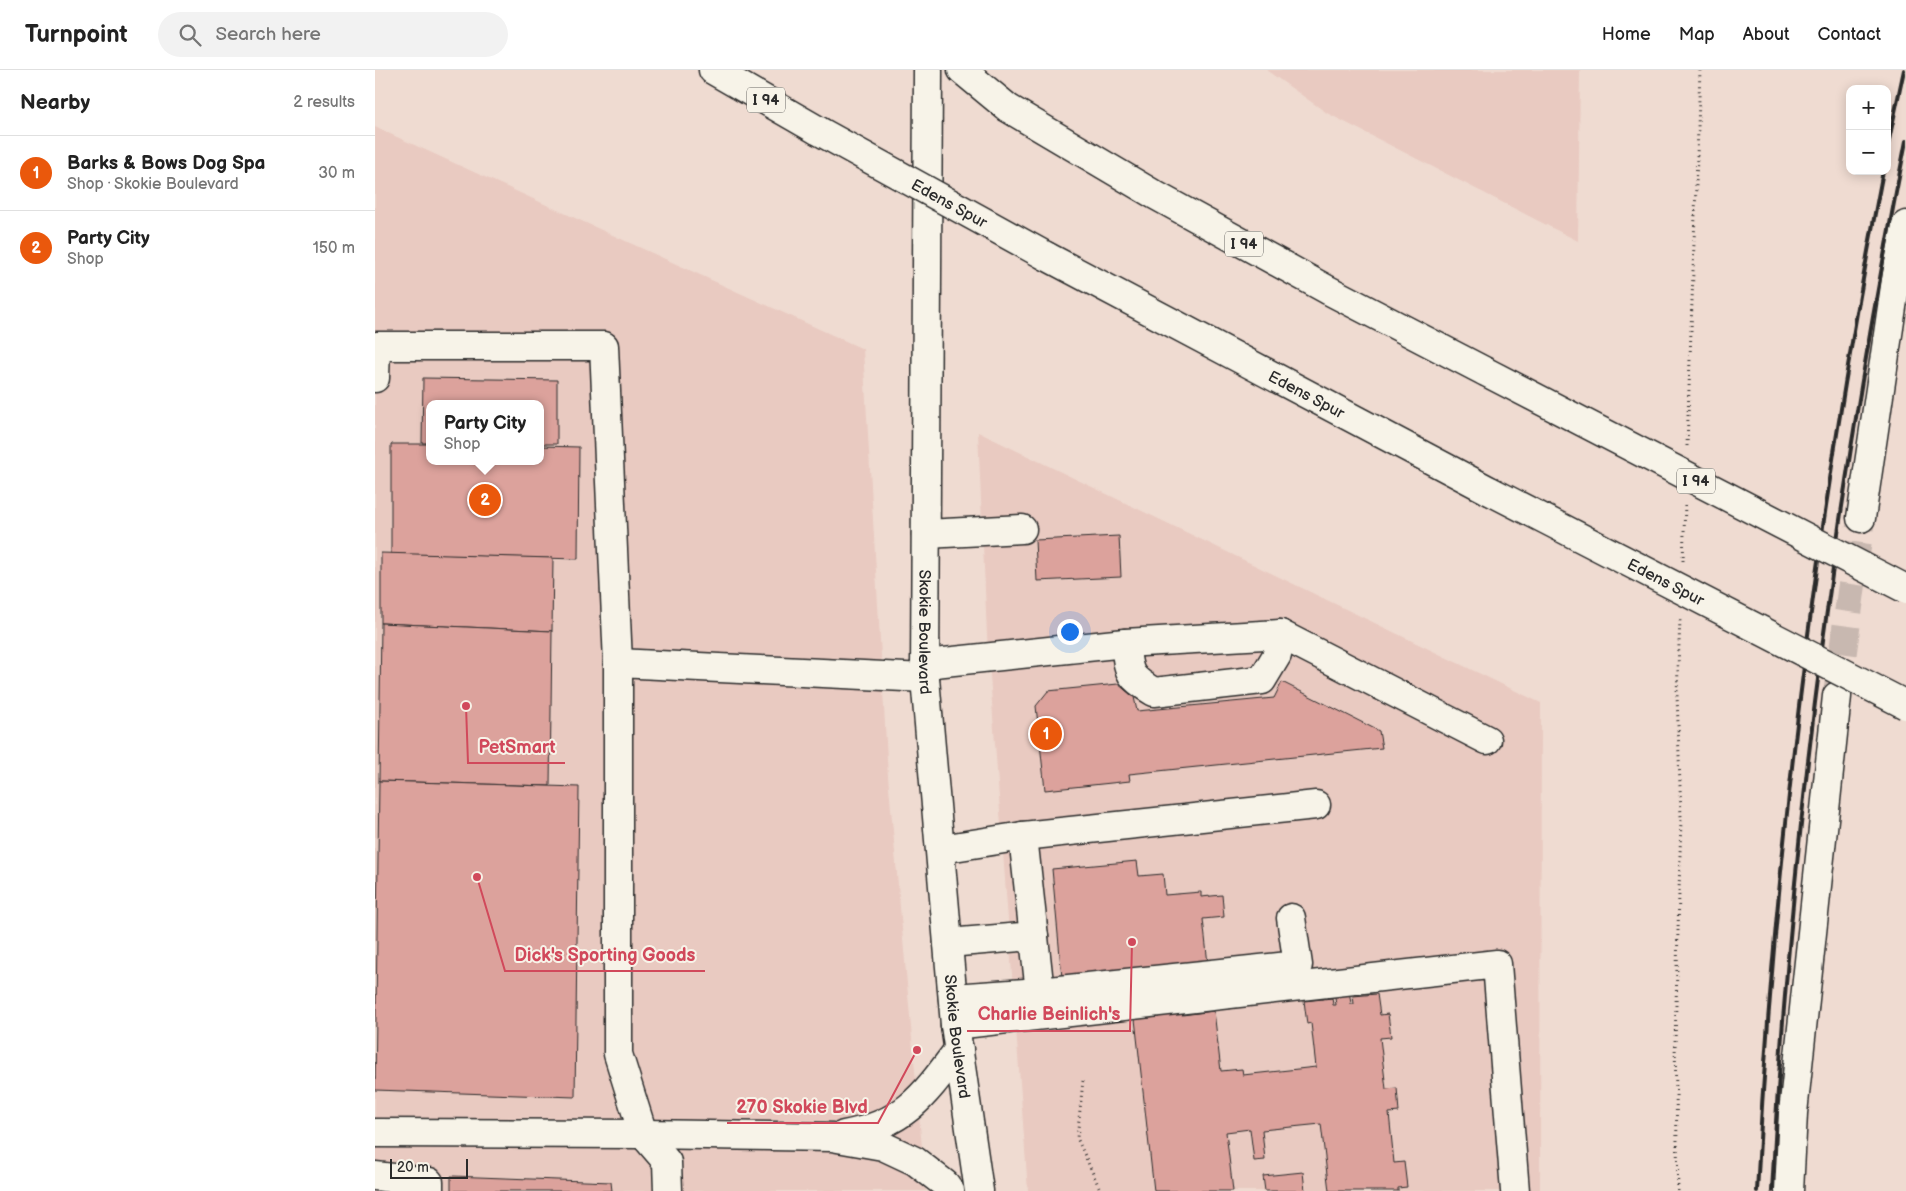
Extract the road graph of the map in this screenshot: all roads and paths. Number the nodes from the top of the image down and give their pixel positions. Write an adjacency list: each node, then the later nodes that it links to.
1 (713, 70): 20 (main road, Edens Spur / I 94, bridge)
2 (928, 70): 11 (main road, Skokie Boulevard)
3 (962, 70): 13 (main road, I 94, bridge)
4 (1700, 70): 7 (path)
5 (1906, 225): 9 (main road)
6 (375, 378): 17 (main road)
7 (1687, 449)
8 (1685, 498): 12 (path)
9 (1861, 518)
10 (1023, 529): 11 (main road)
11 (926, 534): 18 (main road, Skokie Boulevard)
12 (1682, 567)
13 (1906, 589)
14 (1680, 616): 42 (path)
15 (1280, 634): 16 (main road); 16 (main road); 21 (main road)
16 (1125, 643): 18 (main road)
17 (618, 663): 18 (main road); 33 (main road)
18 (925, 671): 24 (main road, Skokie Boulevard)
19 (1837, 696): 43 (main road)
20 (1906, 704)
21 (1487, 740)
22 (1316, 805): 23 (main road)
23 (1023, 836): 24 (main road); 26 (main road)
24 (941, 849): 27 (main road, Skokie Boulevard)
25 (1291, 918): 29 (main road)
26 (1034, 936): 27 (main road); 29 (main road)
27 (948, 943): 28 (main road, Skokie Boulevard)
28 (953, 998): 29 (main road); 30 (main road, Skokie Boulevard)
29 (1041, 1004): 30 (main road); 41 (main road)
30 (957, 1037): 34 (main road); 39 (main road, Skokie Boulevard)
31 (1083, 1081): 40 (path)
32 (375, 1133): 33 (main road)
33 (643, 1134): 34 (main road); 37 (main road)
34 (832, 1137): 38 (main road)
35 (375, 1176): 36 (main road)
36 (429, 1191)
37 (668, 1191)
38 (950, 1191)
39 (979, 1191)
40 (1098, 1191)
41 (1515, 1191)
42 (1678, 1191)
43 (1789, 1191)

